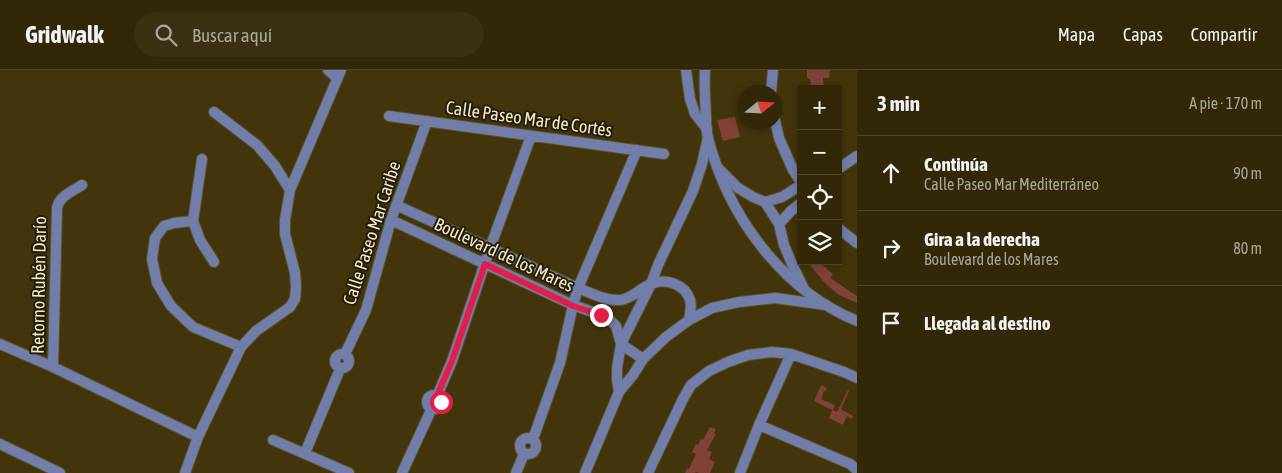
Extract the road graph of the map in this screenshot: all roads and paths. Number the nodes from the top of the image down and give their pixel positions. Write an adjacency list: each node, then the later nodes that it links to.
1 (328, 70): 5 (street)
2 (686, 70): 11 (street)
3 (705, 70): 11 (street)
4 (773, 70): 6 (street)
5 (339, 74): 22 (street)
6 (772, 85)
7 (214, 112): 22 (street)
8 (388, 116): 9 (street, Calle Paseo Mar de Cortés)
9 (427, 121): 12 (street, Calle Paseo Mar de Cortés); 24 (street, Calle Paseo Mar Caribe)
10 (777, 130): 19 (street)
11 (707, 133): 18 (street); 34 (street)
12 (531, 136): 13 (street, Calle Paseo Mar de Cortés); 31 (street)
13 (638, 150): 14 (street, Calle Paseo Mar de Cortés); 35 (street)
14 (664, 154)
15 (857, 156): 17 (street)
16 (202, 160): 27 (street)
17 (842, 166)
18 (718, 168): 23 (street); 36 (street)
19 (797, 176)
20 (82, 185): 46 (street, Retorno Rubén Darío)
21 (797, 186): 23 (street)
22 (290, 190): 43 (street)
23 (765, 202): 28 (street)
24 (396, 205): 26 (street, Calle Paseo Mar Caribe); 31 (street, Boulevard de los Mares)
25 (797, 206): 28 (street)
26 (391, 220): 33 (street, Boulevard de los Mares); 53 (street, Calle Paseo Mar Caribe)
27 (192, 221): 32 (street); 43 (street)
28 (779, 224): 36 (street)
29 (842, 231): 30 (street)
30 (857, 243)
31 (490, 248): 33 (street); 35 (street, Boulevard de los Mares)
32 (214, 262)
33 (485, 264): 38 (street, Boulevard de los Mares); 58 (street)
34 (650, 284): 35 (street, Boulevard de los Mares); 39 (street); 42 (street)
35 (578, 288): 38 (street)
36 (806, 292): 37 (street)
37 (826, 305): 39 (street); 40 (street)
38 (573, 306): 42 (street, Boulevard de los Mares); 59 (street)
39 (689, 320): 45 (street)
40 (857, 322)
41 (0, 344): 46 (street, Retorno Rubén Darío)
42 (621, 344): 45 (street); 48 (street)
43 (241, 347): 50 (street)
44 (792, 354): 47 (street); 49 (street); 61 (street)
45 (643, 358): 48 (street)
46 (53, 367): 50 (street, Retorno Rubén Darío)
47 (857, 378)
48 (620, 392): 60 (street)
49 (759, 425): 54 (street); 62 (street)
50 (198, 437): 56 (street)
51 (274, 440): 53 (street)
52 (0, 444): 55 (street)
53 (305, 453): 57 (street)
54 (857, 470)
55 (60, 473)
56 (185, 473)
57 (349, 473)
58 (402, 473)
59 (516, 473)
60 (585, 473)
61 (648, 473)
62 (740, 473)

